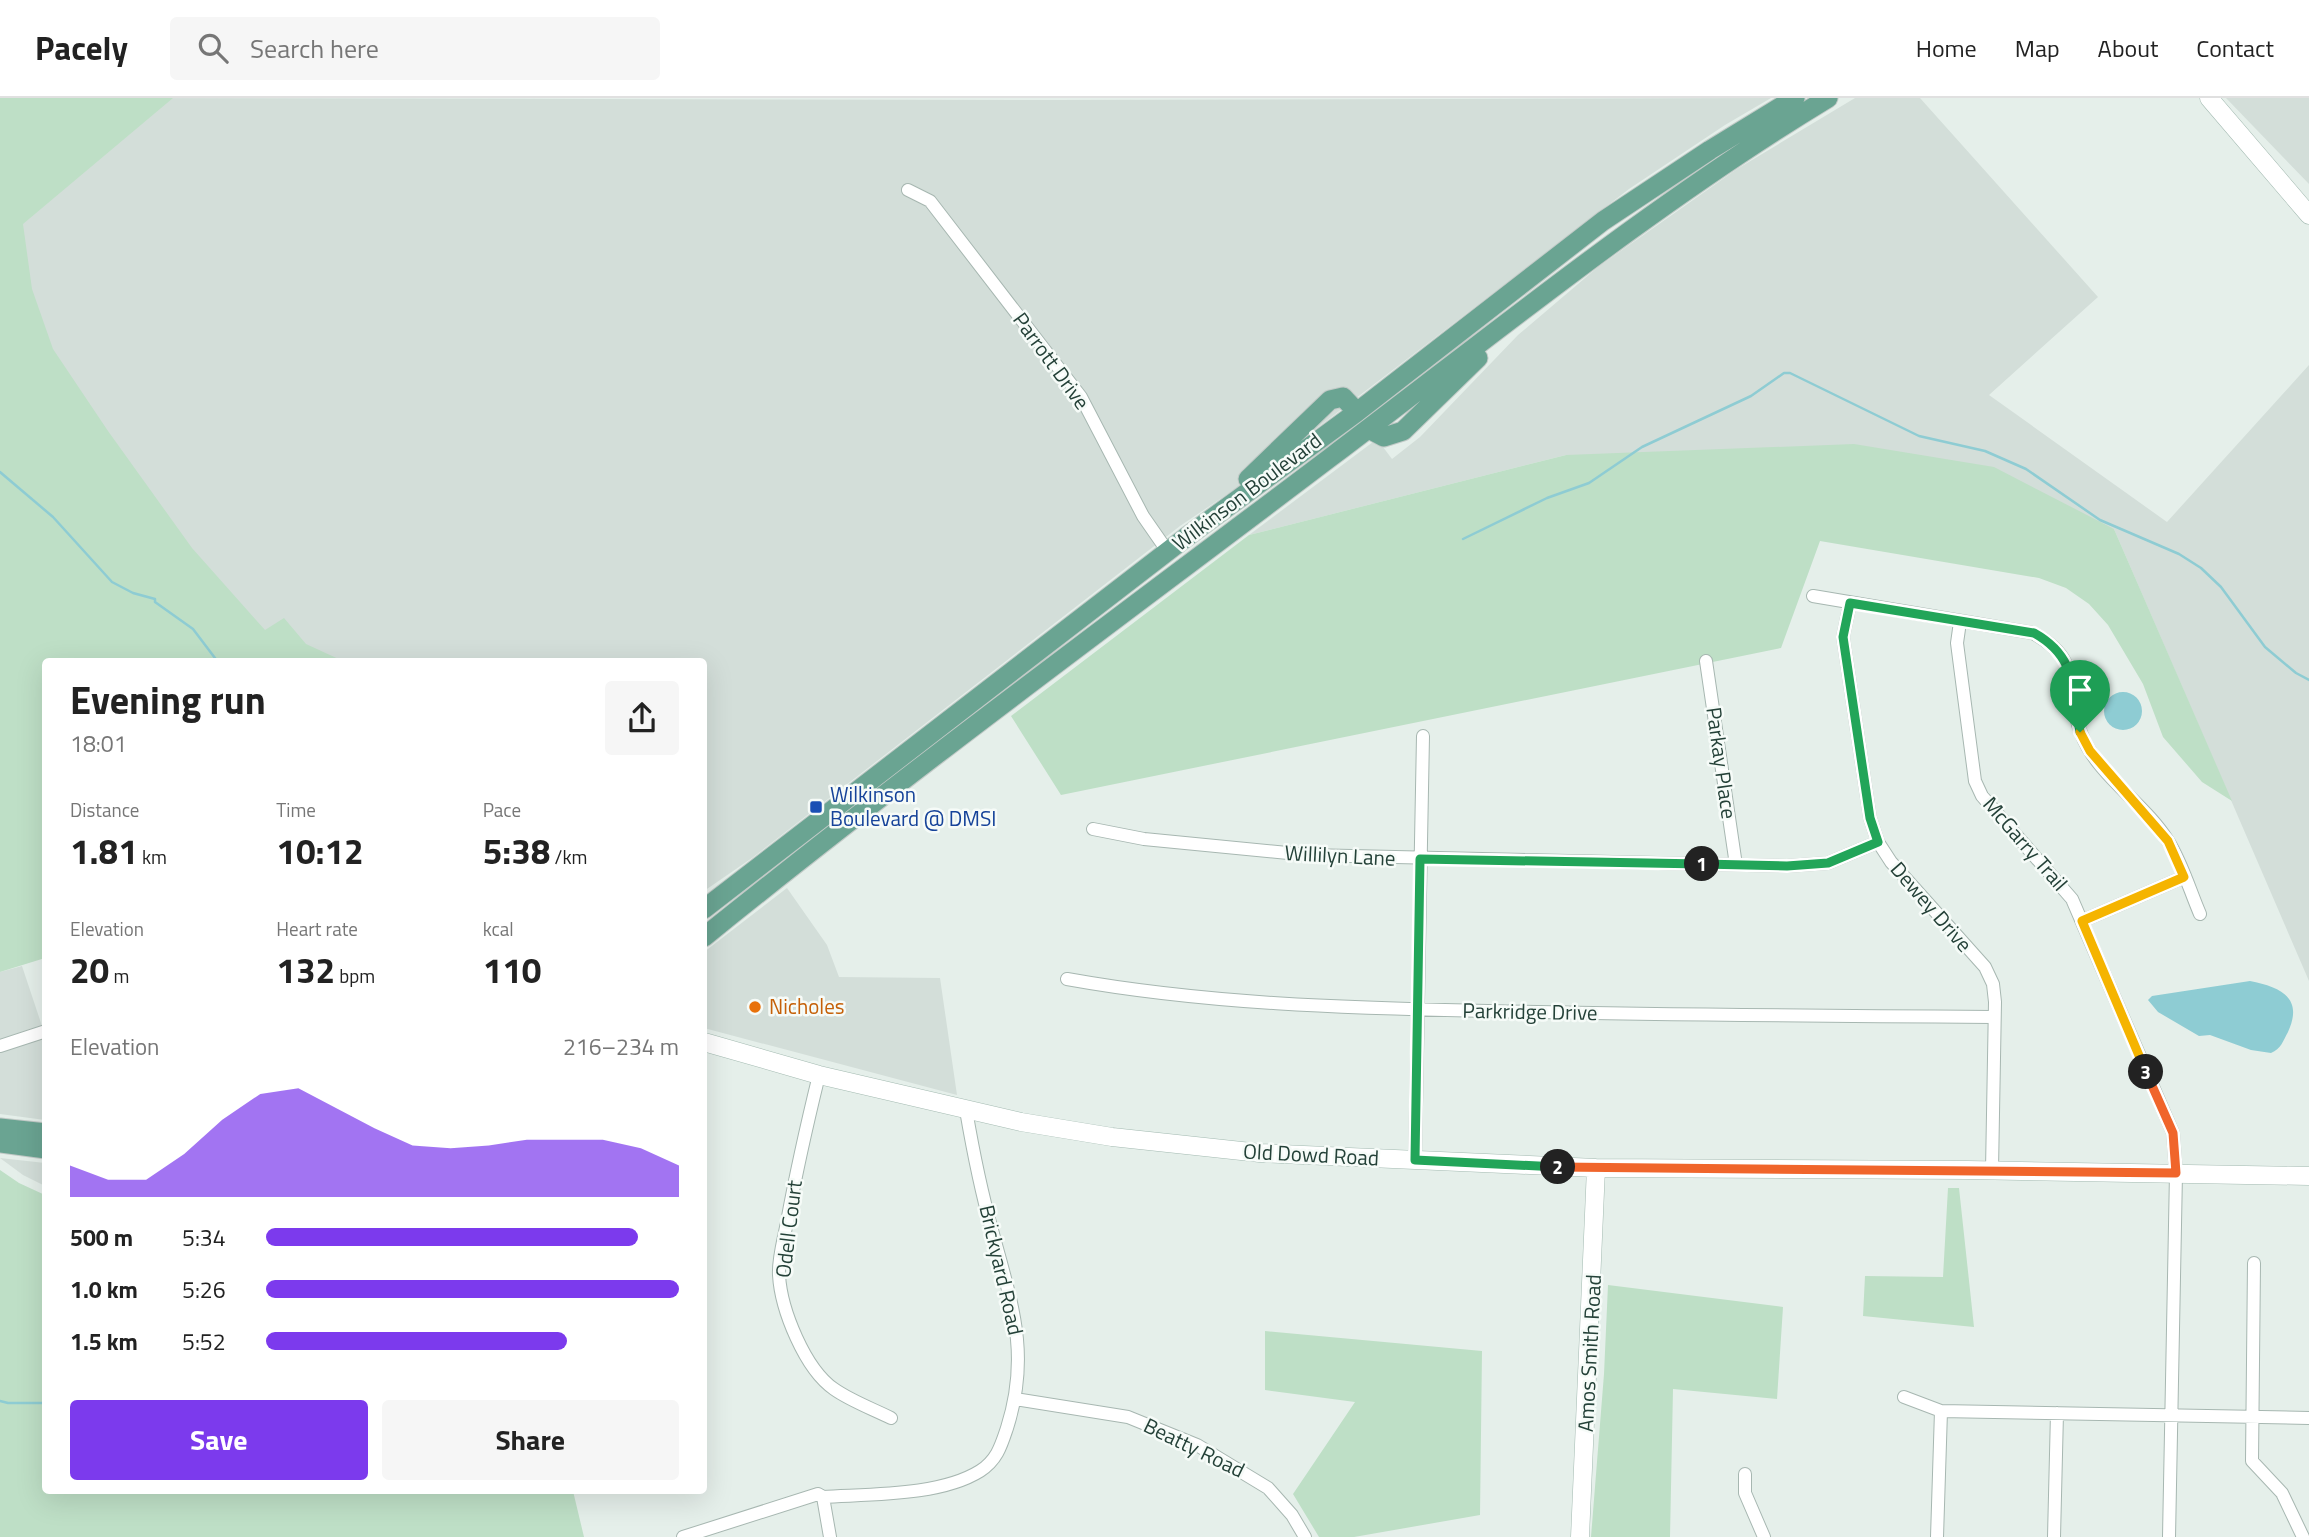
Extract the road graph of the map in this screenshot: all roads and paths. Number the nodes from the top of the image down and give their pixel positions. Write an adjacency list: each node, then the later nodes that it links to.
1 (1795, 98): 4 (main road)
2 (1828, 98): 4 (main road)
3 (2209, 98): 6 (street)
4 (1715, 158): 7 (main road); 8 (main road)
5 (908, 190): 9 (street, Parrott Drive)
6 (2309, 215)
7 (1357, 412): 8 (street); 9 (main road, Wilkinson Boulevard)
8 (1369, 429): 23 (main road, Wilkinson Boulevard)
9 (1168, 552): 20 (main road, Wilkinson Boulevard)
10 (1814, 596): 11 (street)
11 (1850, 603): 12 (street); 16 (street, Dewey Drive)
12 (1960, 622): 19 (street); 22 (street, McGarry Trail)
13 (1706, 661): 18 (street, Parkay Place)
14 (1423, 736): 17 (street)
15 (1093, 830): 17 (street, Willilyn Lane)
16 (1878, 842): 18 (street, Willilyn Lane); 26 (street, Dewey Drive)
17 (1420, 859): 18 (street, Willilyn Lane); 25 (street)
18 (1736, 865)
19 (2184, 877): 21 (street); 22 (street)
20 (707, 907)
21 (2200, 914)
22 (2082, 921): 38 (street, McGarry Trail)
23 (707, 935)
24 (1067, 979): 25 (street, Parkridge Drive)
25 (1418, 1011): 26 (street, Parkridge Drive); 35 (street)
26 (1994, 1017): 37 (street, Dewey Drive)
27 (42, 1032): 29 (street)
28 (707, 1043): 30 (street, Old Dowd Road)
29 (0, 1046)
30 (819, 1075): 31 (street, Old Dowd Road); 47 (street, Odell Court)
31 (966, 1110): 35 (street, Old Dowd Road); 42 (street, Brickyard Road)
32 (1, 1132): 33 (main road); 34 (main road)
33 (42, 1133)
34 (42, 1147)
35 (1415, 1160): 36 (street, Old Dowd Road)
36 (1597, 1168): 37 (street, Old Dowd Road); 54 (street, Amos Smith Road)
37 (1992, 1170): 38 (street, Old Dowd Road)
38 (2176, 1173): 39 (street, Old Dowd Road); 45 (street, McGarry Trail)
39 (2309, 1176)
40 (2254, 1263): 46 (street)
41 (1903, 1397): 43 (street)
42 (1015, 1399): 50 (street, Brickyard Road); 53 (street, Beatty Road)
43 (1941, 1411): 44 (street); 56 (street)
44 (2057, 1413): 45 (street); 57 (street)
45 (2172, 1414): 46 (street); 58 (street, McGarry Trail)
46 (2251, 1417): 48 (street); 59 (street)
47 (891, 1418)
48 (2309, 1418)
49 (1745, 1474): 55 (street)
50 (824, 1497): 51 (street, Brickyard Road); 52 (street)
51 (683, 1537)
52 (830, 1537)
53 (1305, 1537)
54 (1580, 1537)
55 (1764, 1537)
56 (1937, 1537)
57 (2054, 1537)
58 (2169, 1537)
59 (2303, 1537)

